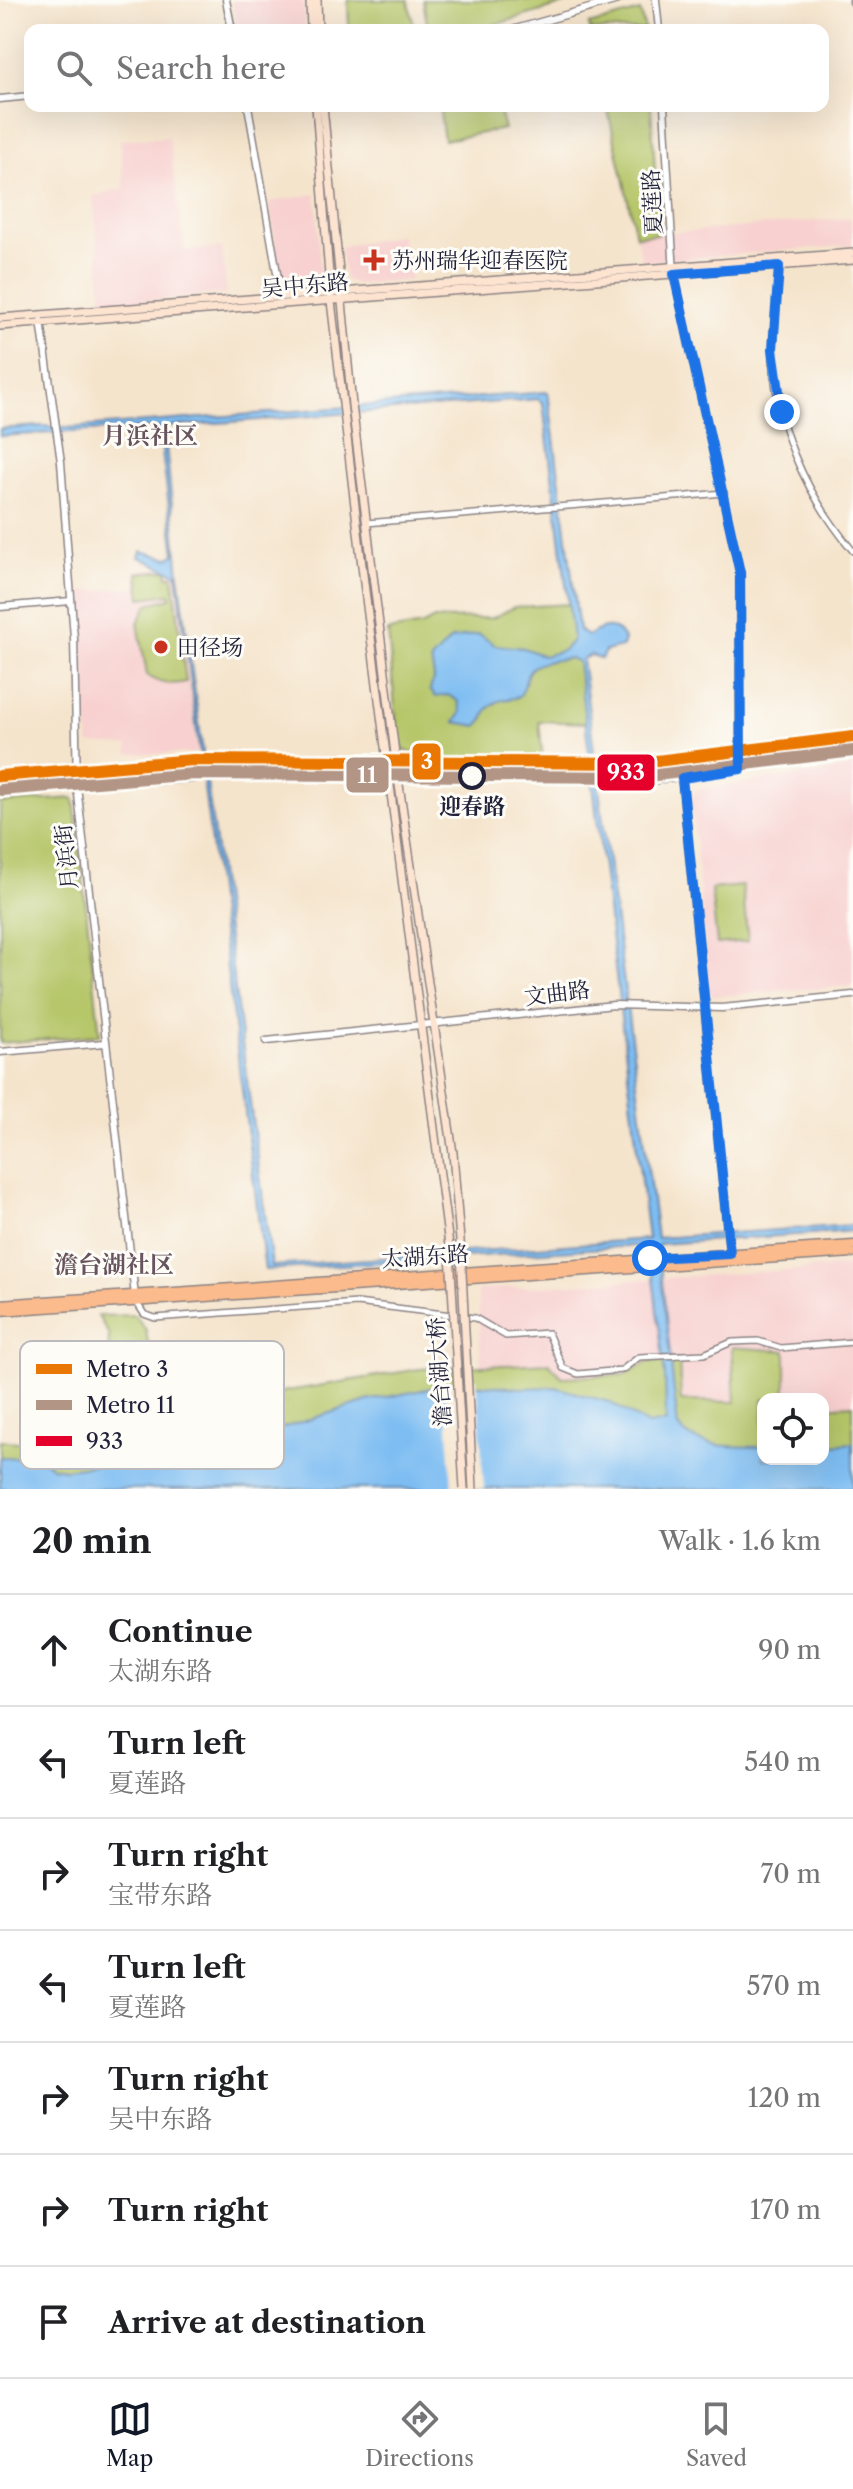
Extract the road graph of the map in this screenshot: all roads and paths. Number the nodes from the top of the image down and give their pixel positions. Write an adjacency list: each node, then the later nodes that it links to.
1 (226, 0): 6 (street)
2 (310, 0): 7 (main road)
3 (317, 0): 8 (main road)
4 (618, 0): 9 (street)
5 (656, 0): 10 (street)
6 (231, 24)
7 (311, 24)
8 (318, 24)
9 (533, 24)
10 (658, 24)
11 (24, 97): 12 (street)
12 (0, 99)
13 (249, 112): 21 (street)
14 (316, 112): 23 (main road)
15 (324, 112): 22 (main road)
16 (664, 112): 20 (street, 夏莲路)
17 (853, 253): 20 (main road, 吴中东路)
18 (853, 260): 19 (main road, 吴中东路)
19 (779, 266): 20 (main road, 吴中东路); 30 (street)
20 (674, 271): 22 (main road, 吴中东路); 28 (street, 夏莲路)
21 (281, 296): 23 (main road, 吴中东路); 25 (main road, 吴中东路)
22 (341, 296): 23 (main road, 吴中东路); 27 (main road)
23 (330, 297): 25 (main road, 吴中东路); 27 (main road)
24 (0, 318): 25 (main road, 吴中东路)
25 (41, 318): 26 (main road, 吴中东路); 31 (street, 月浜街)
26 (0, 326)
27 (348, 408): 29 (main road); 36 (main road)
28 (724, 493): 29 (street); 35 (street, 夏莲路)
29 (366, 523): 37 (main road)
30 (853, 551)
31 (71, 601): 32 (street); 39 (street, 月浜街)
32 (0, 607)
33 (853, 745): 35 (main road)
34 (853, 752): 35 (main road)
35 (740, 766): 38 (main road)
36 (386, 775): 37 (main road); 39 (main road); 45 (main road)
37 (398, 775): 38 (main road); 44 (main road)
38 (681, 775): 43 (street)
39 (76, 782): 40 (main road); 41 (main road); 47 (street, 月浜街)
40 (0, 784)
41 (0, 791)
42 (853, 995): 43 (street, 文曲路)
43 (705, 1008): 44 (street, 文曲路); 51 (street)
44 (432, 1026): 45 (street, 文曲路); 57 (main road, 澹台湖大桥, bridge)
45 (421, 1027): 46 (street, 文曲路); 56 (main road, 澹台湖大桥, bridge)
46 (266, 1041)
47 (105, 1043): 48 (street); 52 (street, 月浜街)
48 (0, 1052)
49 (853, 1245): 51 (main road, 太湖东路)
50 (853, 1253): 51 (main road, 太湖东路)
51 (730, 1259): 52 (main road, 太湖东路); 52 (main road, 太湖东路)
52 (135, 1296): 53 (main road, 太湖东路); 54 (main road, 太湖东路); 55 (street)
53 (0, 1304)
54 (0, 1311)
55 (853, 1342)
56 (464, 1489)
57 (473, 1489)

